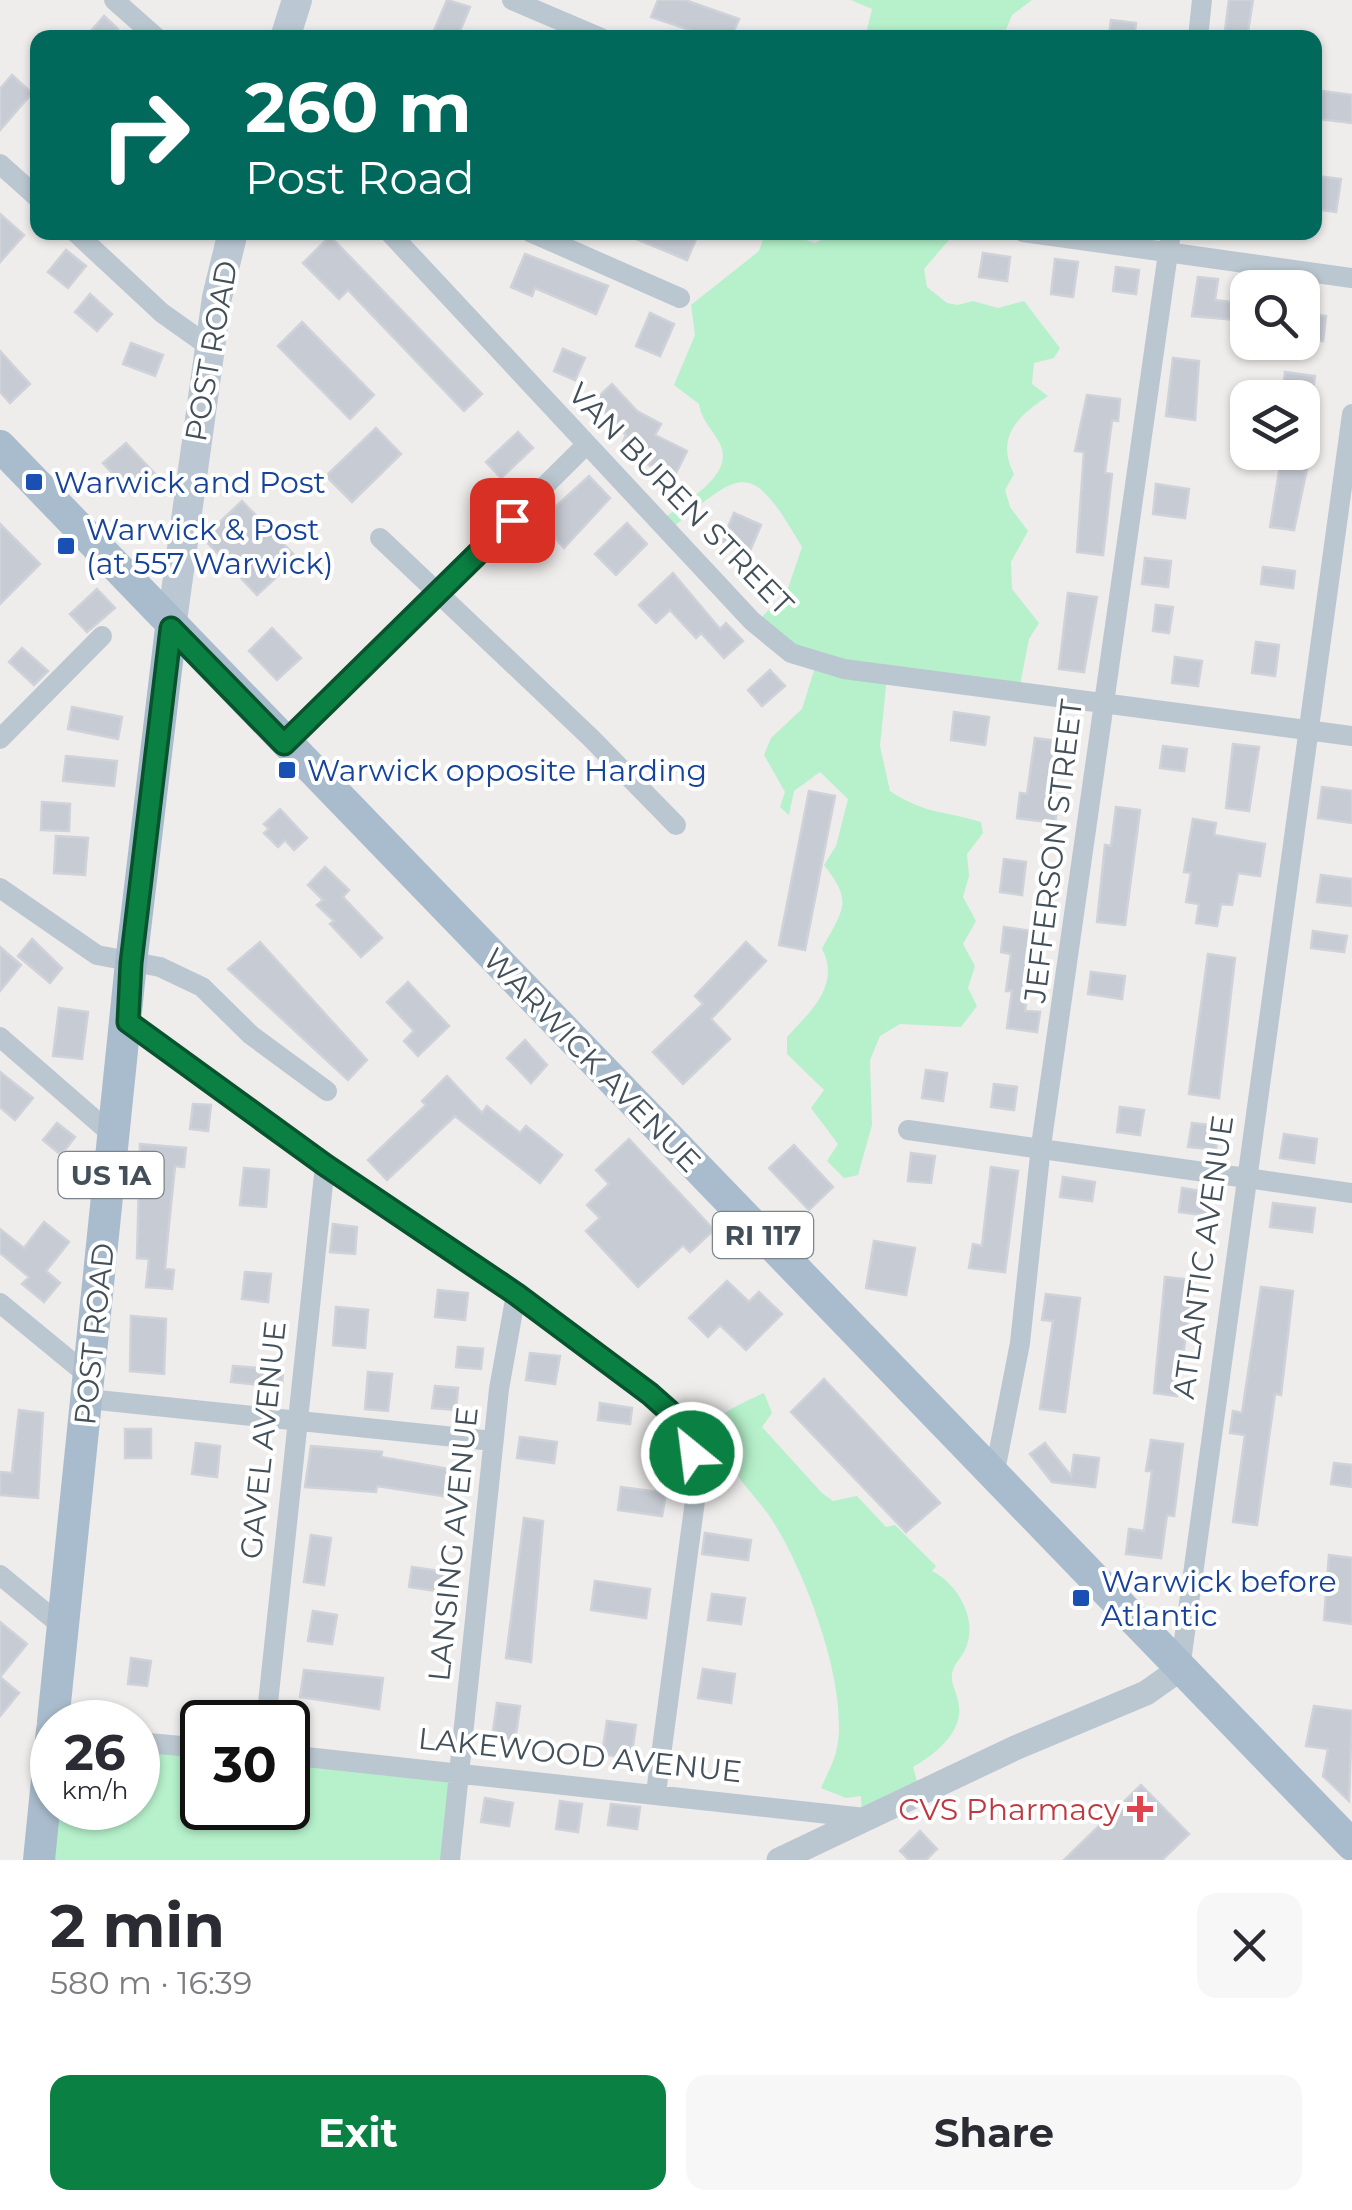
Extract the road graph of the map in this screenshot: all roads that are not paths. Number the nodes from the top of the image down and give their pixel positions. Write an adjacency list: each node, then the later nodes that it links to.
1 (114, 0): 5 (street)
2 (297, 0): 6 (main road)
3 (512, 0): 7 (street)
4 (1202, 0): 8 (street)
5 (148, 30)
6 (288, 30)
7 (582, 30)
8 (1199, 30)
9 (0, 164): 10 (street)
10 (30, 191)
11 (83, 240): 19 (street)
12 (230, 240): 19 (main road, POST ROAD)
13 (396, 240): 21 (street, VAN BUREN STREET)
14 (548, 240): 18 (street)
15 (1141, 240): 16 (street)
16 (1170, 242): 17 (street); 27 (street, JEFFERSON STREET)
17 (1352, 278)
18 (680, 298)
19 (210, 347): 25 (main road, POST ROAD)
20 (1352, 414): 28 (street, ATLANTIC AVENUE)
21 (587, 444): 24 (street); 27 (street, VAN BUREN STREET)
22 (5, 460): 25 (main road, WARWICK AVENUE)
23 (380, 538): 24 (street)
24 (438, 596): 31 (street); 32 (street)
25 (171, 628): 31 (main road, WARWICK AVENUE / RI 117); 34 (main road, POST ROAD / US 1A)
26 (102, 636): 30 (street)
27 (1102, 704): 28 (street, VAN BUREN STREET); 40 (street, JEFFERSON STREET)
28 (1308, 730): 29 (street, VAN BUREN STREET); 42 (street, ATLANTIC AVENUE)
29 (1352, 736)
30 (0, 739)
31 (284, 744): 49 (main road, WARWICK AVENUE / RI 117)
32 (676, 825)
33 (0, 888): 34 (street)
34 (131, 963): 35 (main road, POST ROAD / US 1A); 37 (street)
35 (128, 1022): 39 (main road, POST ROAD / US 1A); 41 (street)
36 (0, 1037): 39 (street)
37 (326, 1091)
38 (908, 1130): 40 (street)
39 (115, 1137): 46 (main road, POST ROAD / US 1A)
40 (1041, 1146): 42 (street); 49 (street, JEFFERSON STREET)
41 (325, 1165): 44 (street); 47 (street, GAVEL AVENUE)
42 (1246, 1179): 43 (street); 52 (street, ATLANTIC AVENUE)
43 (1352, 1193)
44 (516, 1294): 48 (street, LANSING AVENUE); 57 (street)
45 (0, 1303): 46 (street)
46 (89, 1388): 47 (street); 51 (main road, POST ROAD / US 1A)
47 (296, 1420): 48 (street); 54 (street, GAVEL AVENUE)
48 (493, 1441): 56 (street, LANSING AVENUE)
49 (994, 1476): 52 (main road, WARWICK AVENUE / RI 117)
50 (0, 1575): 51 (street)
51 (63, 1627): 53 (main road, POST ROAD / US 1A)
52 (1180, 1669): 58 (street); 60 (main road, WARWICK AVENUE / RI 117)
53 (56, 1700)
54 (268, 1700)
55 (310, 1757): 56 (street, LAKEWOOD AVENUE)
56 (460, 1773): 57 (street, LAKEWOOD AVENUE); 62 (street, LANSING AVENUE)
57 (656, 1793): 58 (street, LAKEWOOD AVENUE)
58 (865, 1818): 63 (street)
59 (42, 1830): 61 (main road, POST ROAD / US 1A)
60 (1352, 1845)
61 (39, 1860)
62 (450, 1860)
63 (779, 1860)

